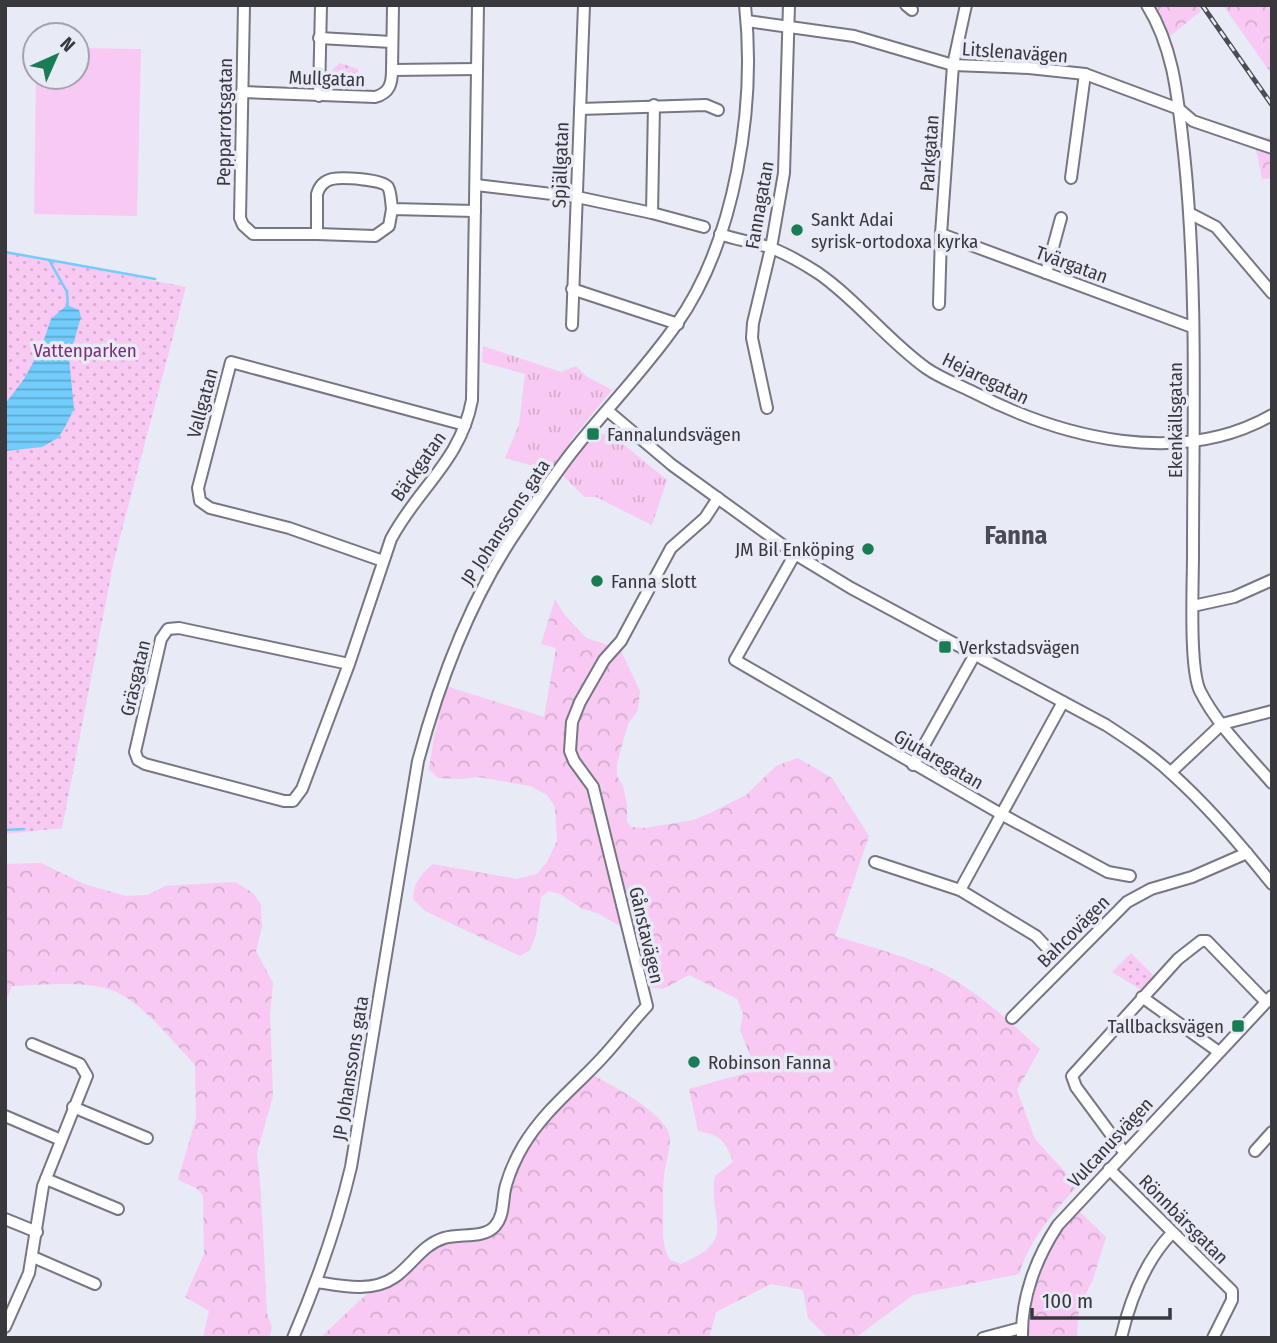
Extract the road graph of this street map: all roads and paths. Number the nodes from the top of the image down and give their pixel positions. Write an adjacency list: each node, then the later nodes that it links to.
1 (244, 5): 18 (street, Pepparrotsgatan)
2 (321, 5): 12 (street)
3 (393, 5): 13 (street)
4 (478, 5): 15 (street, Bäckgatan)
5 (584, 5): 21 (street, Spjällgatan)
6 (745, 5): 10 (street, JP Johanssons gata)
7 (789, 5): 11 (street, Fannagatan)
8 (966, 5): 14 (street, Parkgatan)
9 (1147, 5): 22 (street, Ekenkällsgatan)
10 (747, 21): 11 (street, Litslenavägen); 35 (street, JP Johanssons gata)
11 (789, 26): 14 (street, Litslenavägen); 37 (street, Fannagatan)
12 (319, 38): 13 (street); 19 (street)
13 (391, 42): 16 (street)
14 (953, 65): 17 (street, Litslenavägen); 36 (street, Parkgatan)
15 (477, 69): 16 (street, Mullgatan); 26 (street, Bäckgatan)
16 (392, 70): 19 (street, Mullgatan)
17 (1085, 74): 22 (street, Litslenavägen); 25 (street)
18 (242, 92): 19 (street, Mullgatan); 34 (street, Pepparrotsgatan)
19 (319, 96)
20 (654, 105): 21 (street); 23 (street); 30 (street)
21 (580, 109): 27 (street, Spjällgatan)
22 (1179, 109): 24 (street, Litslenavägen); 31 (street, Ekenkällsgatan)
23 (718, 110)
24 (1272, 148)
25 (1071, 177)
26 (476, 185): 27 (street); 29 (street, Bäckgatan)
27 (577, 197): 30 (street); 39 (street, Spjällgatan)
28 (392, 209): 29 (street); 34 (street); 34 (street)
29 (475, 211): 48 (street, Bäckgatan)
30 (652, 213): 33 (street)
31 (1191, 214): 40 (street); 44 (street, Ekenkällsgatan)
32 (1061, 218): 38 (street)
33 (704, 227)
34 (317, 234)
35 (720, 234): 37 (street, Hejaregatan); 42 (street, JP Johanssons gata)
36 (941, 234): 38 (street, Tvärgatan); 41 (street, Parkgatan)
37 (771, 248): 45 (street, Fannagatan); 49 (street, Hejaregatan)
38 (1046, 273): 44 (street, Tvärgatan)
39 (572, 289): 42 (street); 43 (street, Spjällgatan)
40 (1272, 293)
41 (939, 304)
42 (677, 324): 46 (street, JP Johanssons gata)
43 (572, 325)
44 (1192, 327): 49 (street, Ekenkällsgatan)
45 (767, 408)
46 (608, 411): 50 (street); 90 (street, JP Johanssons gata)
47 (1272, 415): 49 (street, Hejaregatan)
48 (466, 425): 52 (street, Bäckgatan); 52 (street, Vallgatan)
49 (1193, 441): 54 (street, Ekenkällsgatan)
50 (718, 498): 51 (street); 90 (street, Gånstavägen)
51 (795, 554): 55 (street); 60 (street, Gjutaregatan)
52 (383, 561): 56 (street, Bäckgatan)
53 (1272, 580): 54 (street)
54 (1192, 606): 59 (street, Ekenkällsgatan)
55 (974, 656): 57 (street); 60 (street)
56 (349, 664): 63 (street, Bäckgatan); 63 (street, Gräsgatan)
57 (1063, 702): 61 (street); 64 (street)
58 (1272, 711): 59 (street)
59 (1222, 724): 61 (street); 62 (street, Ekenkällsgatan)
60 (914, 765): 64 (street, Gjutaregatan)
61 (1171, 772): 65 (street)
62 (1272, 783)
63 (293, 801)
64 (1001, 814): 67 (street, Gjutaregatan); 69 (street)
65 (1247, 853): 68 (street); 73 (street, Bahcovägen)
66 (875, 862): 69 (street)
67 (1130, 876)
68 (1272, 884)
69 (960, 890): 70 (street)
70 (1051, 952)
71 (1142, 997): 72 (street); 75 (street); 82 (street)
72 (1269, 999): 75 (street, Vulcanusvägen)
73 (1012, 1018)
74 (32, 1044): 76 (street)
75 (1219, 1052): 82 (street, Vulcanusvägen)
76 (74, 1107): 79 (street); 80 (street)
77 (5, 1116): 80 (street)
78 (1272, 1132): 81 (street)
79 (146, 1138)
80 (61, 1140): 84 (street)
81 (1255, 1150)
82 (1124, 1152): 83 (street, Vulcanusvägen)
83 (1109, 1169): 88 (street, Rönnbärsgatan); 93 (street, Vulcanusvägen)
84 (46, 1179): 85 (street); 87 (street)
85 (118, 1209)
86 (5, 1219): 87 (street)
87 (37, 1232): 89 (street)
88 (1172, 1233): 96 (street); 97 (street, Rönnbärsgatan)
89 (33, 1258): 91 (street); 92 (street)
90 (317, 1282): 94 (street, JP Johanssons gata)
91 (95, 1283)
92 (5, 1327)
93 (1022, 1333): 95 (street)
94 (293, 1338)
95 (983, 1338)
96 (1121, 1338)
97 (1213, 1338)

